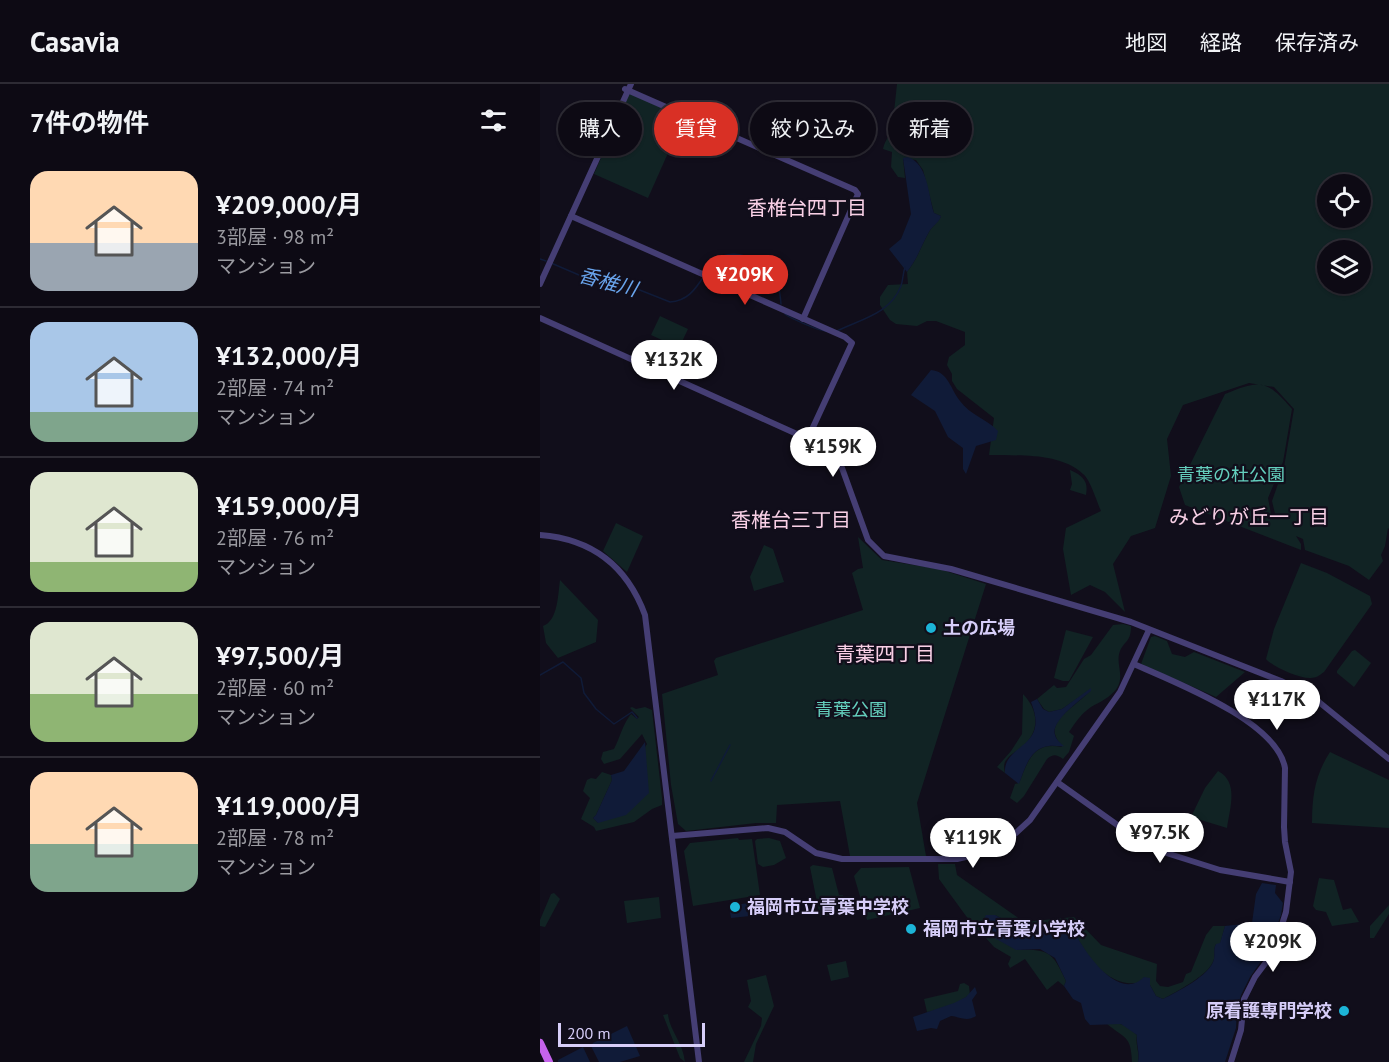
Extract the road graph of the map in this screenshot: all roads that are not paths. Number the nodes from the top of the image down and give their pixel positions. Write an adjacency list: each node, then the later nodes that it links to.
1 (628, 88): 2 (street); 5 (street)
2 (572, 216): 3 (street); 5 (street)
3 (540, 284)
4 (540, 318): 6 (street)
5 (803, 319): 6 (street)
6 (808, 438): 8 (street)
7 (540, 535): 12 (street)
8 (1149, 630): 9 (street); 10 (street)
9 (1134, 664): 11 (street); 13 (street)
10 (1389, 759)
11 (1058, 782): 12 (street); 13 (street)
12 (672, 837): 16 (street)
13 (1290, 882): 17 (street)
14 (540, 1043): 15 (main road)
15 (549, 1062)
16 (699, 1062)
17 (1231, 1062)

